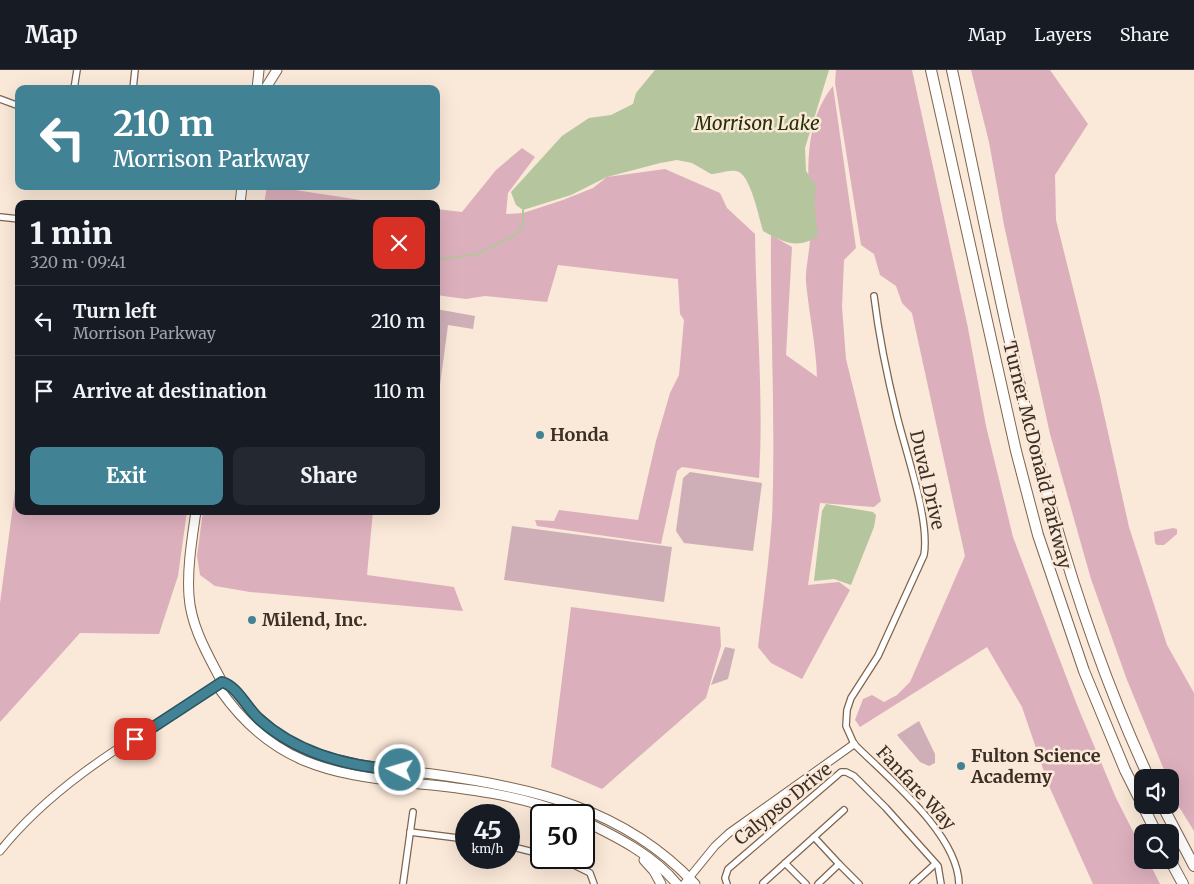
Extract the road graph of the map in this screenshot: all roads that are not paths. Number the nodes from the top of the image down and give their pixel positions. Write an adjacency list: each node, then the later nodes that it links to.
1 (77, 70): 7 (street)
2 (135, 70): 8 (street)
3 (259, 70): 9 (main road)
4 (277, 70): 10 (main road)
5 (931, 70): 24 (highway, Turner McDonald Parkway)
6 (952, 70): 19 (highway, Turner McDonald Parkway)
7 (75, 85)
8 (133, 85)
9 (257, 85)
10 (268, 85)
11 (0, 98): 12 (street)
12 (15, 104)
13 (0, 217): 14 (street)
14 (15, 219)
15 (874, 296): 18 (street, Duval Drive)
16 (195, 515): 17 (main road)
17 (222, 682): 20 (main road); 30 (street); 37 (main road)
18 (854, 744): 37 (street); 49 (street, Fanfare Way)
19 (1145, 769)
20 (537, 804)
21 (844, 810): 27 (street)
22 (413, 812): 26 (street)
23 (1167, 814): 34 (highway)
24 (1152, 824)
25 (595, 827): 29 (main road)
26 (410, 832): 28 (street); 39 (street)
27 (814, 837): 31 (street); 32 (street)
28 (455, 838)
29 (630, 845): 41 (main road); 42 (main road)
30 (0, 851)
31 (785, 863): 38 (street); 44 (street)
32 (839, 864): 45 (street); 46 (street)
33 (935, 864): 43 (street, Calypso Drive); 47 (street); 48 (street, Calypso Drive)
34 (1194, 866)
35 (582, 869): 40 (street)
36 (1175, 869): 50 (highway)
37 (689, 882)
38 (763, 883)
39 (403, 884)
40 (594, 884)
41 (661, 884)
42 (677, 884)
43 (727, 884)
44 (806, 884)
45 (818, 884)
46 (859, 884)
47 (913, 884)
48 (941, 884)
49 (959, 884)
50 (1183, 884)

